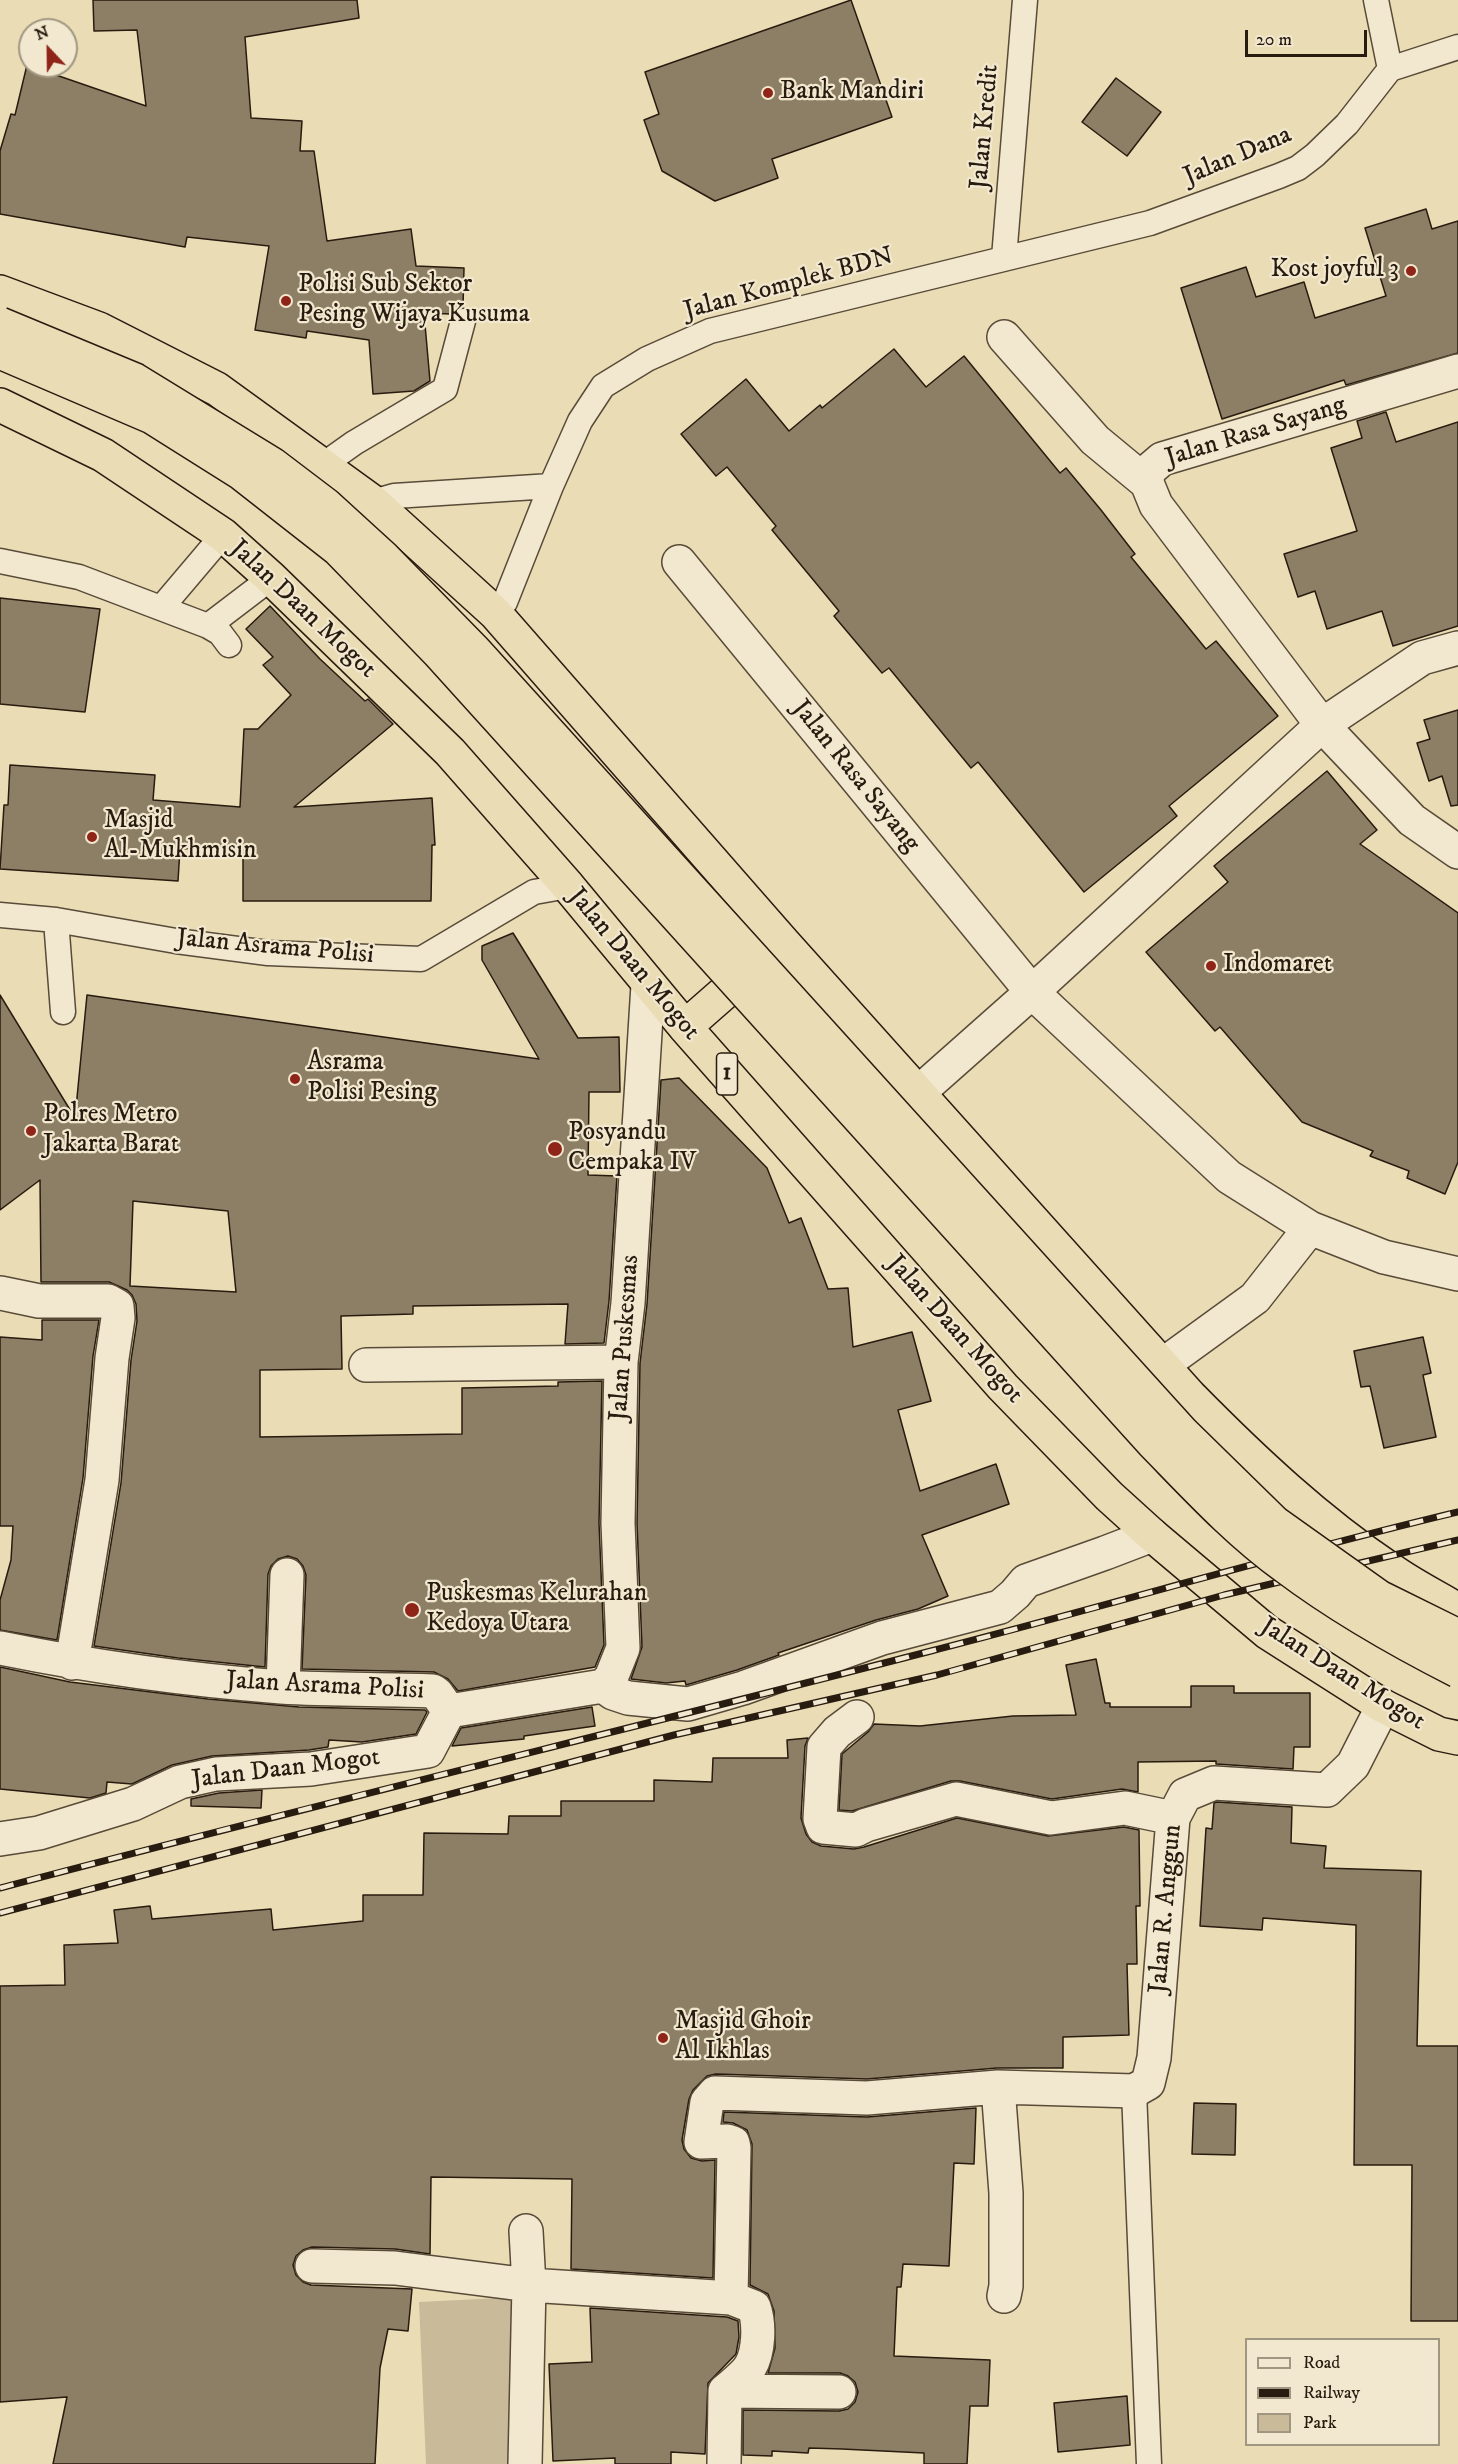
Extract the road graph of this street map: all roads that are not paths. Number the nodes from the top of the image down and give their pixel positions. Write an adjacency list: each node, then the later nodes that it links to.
1 (1024, 0): 5 (lane, Jalan Kredit)
2 (1376, 0): 4 (lane)
3 (1458, 47): 4 (lane)
4 (1390, 69): 5 (lane, Jalan Dana)
5 (1004, 258): 15 (lane, Jalan Komplek BDN)
6 (0, 292): 13 (highway)
7 (463, 321): 13 (lane)
8 (0, 324): 46 (highway, bridge)
9 (1004, 337): 14 (street)
10 (0, 352): 49 (highway, bridge)
11 (1458, 371): 14 (street, Jalan Rasa Sayang)
12 (0, 405): 17 (highway, Jalan Daan Mogot / 1)
13 (323, 465): 16 (highway)
14 (1147, 483): 26 (street, Jalan Rasa Sayang)
15 (551, 486): 16 (lane); 22 (lane, Jalan Komplek BDN)
16 (373, 502): 22 (highway)
17 (223, 535): 20 (highway, Jalan Daan Mogot / 1); 21 (lane)
18 (0, 561): 21 (lane)
19 (679, 562): 33 (street, Jalan Rasa Sayang)
20 (271, 578): 23 (lane); 28 (highway, Jalan Daan Mogot / 1)
21 (162, 608): 23 (lane)
22 (495, 613): 31 (highway)
23 (208, 626): 24 (lane)
24 (229, 645)
25 (1458, 648): 26 (street)
26 (1322, 725): 27 (street, Jalan Rasa Sayang); 33 (street)
27 (1458, 852)
28 (567, 886): 30 (lane, Jalan Asrama Polisi); 32 (highway, Jalan Daan Mogot / 1)
29 (0, 915): 30 (lane, Jalan Asrama Polisi)
30 (56, 920): 34 (lane)
31 (783, 942): 35 (highway); 36 (highway)
32 (648, 984): 35 (highway, Jalan Daan Mogot / 1); 40 (street, Jalan Puskesmas)
33 (1032, 993): 36 (street); 37 (street, Jalan Rasa Sayang)
34 (63, 1012)
35 (685, 1027): 43 (highway, Jalan Daan Mogot / 1)
36 (918, 1093): 41 (highway)
37 (1310, 1228): 38 (street, Jalan Rasa Sayang); 41 (street)
38 (1458, 1274)
39 (0, 1293): 48 (street)
40 (621, 1362): 42 (street); 50 (street, Jalan Puskesmas)
41 (1164, 1364): 45 (highway)
42 (366, 1365)
43 (1152, 1535): 50 (street); 52 (highway, Jalan Daan Mogot / 1)
44 (287, 1575): 51 (street)
45 (1458, 1610)
46 (1458, 1636)
47 (0, 1648): 48 (street, Jalan Asrama Polisi)
48 (72, 1663): 51 (street, Jalan Asrama Polisi)
49 (1458, 1671)
50 (603, 1686): 53 (street, Jalan Asrama Polisi)
51 (283, 1687): 53 (street, Jalan Asrama Polisi)
52 (1383, 1706): 55 (highway, Jalan Daan Mogot / 1); 56 (street, Jalan R. Anggun)
53 (449, 1711): 57 (street, Jalan Daan Mogot)
54 (856, 1717): 56 (street)
55 (1458, 1738)
56 (1173, 1818): 59 (street, Jalan R. Anggun)
57 (0, 1839)
58 (998, 2087): 59 (street); 63 (street); 64 (street)
59 (1134, 2091): 69 (lane)
60 (526, 2232): 62 (street)
61 (312, 2266): 62 (street)
62 (528, 2285): 64 (street); 67 (street)
63 (1004, 2296)
64 (731, 2298): 65 (street)
65 (725, 2391): 66 (street); 68 (street)
66 (839, 2392)
67 (525, 2464)
68 (724, 2464)
69 (1149, 2464)

